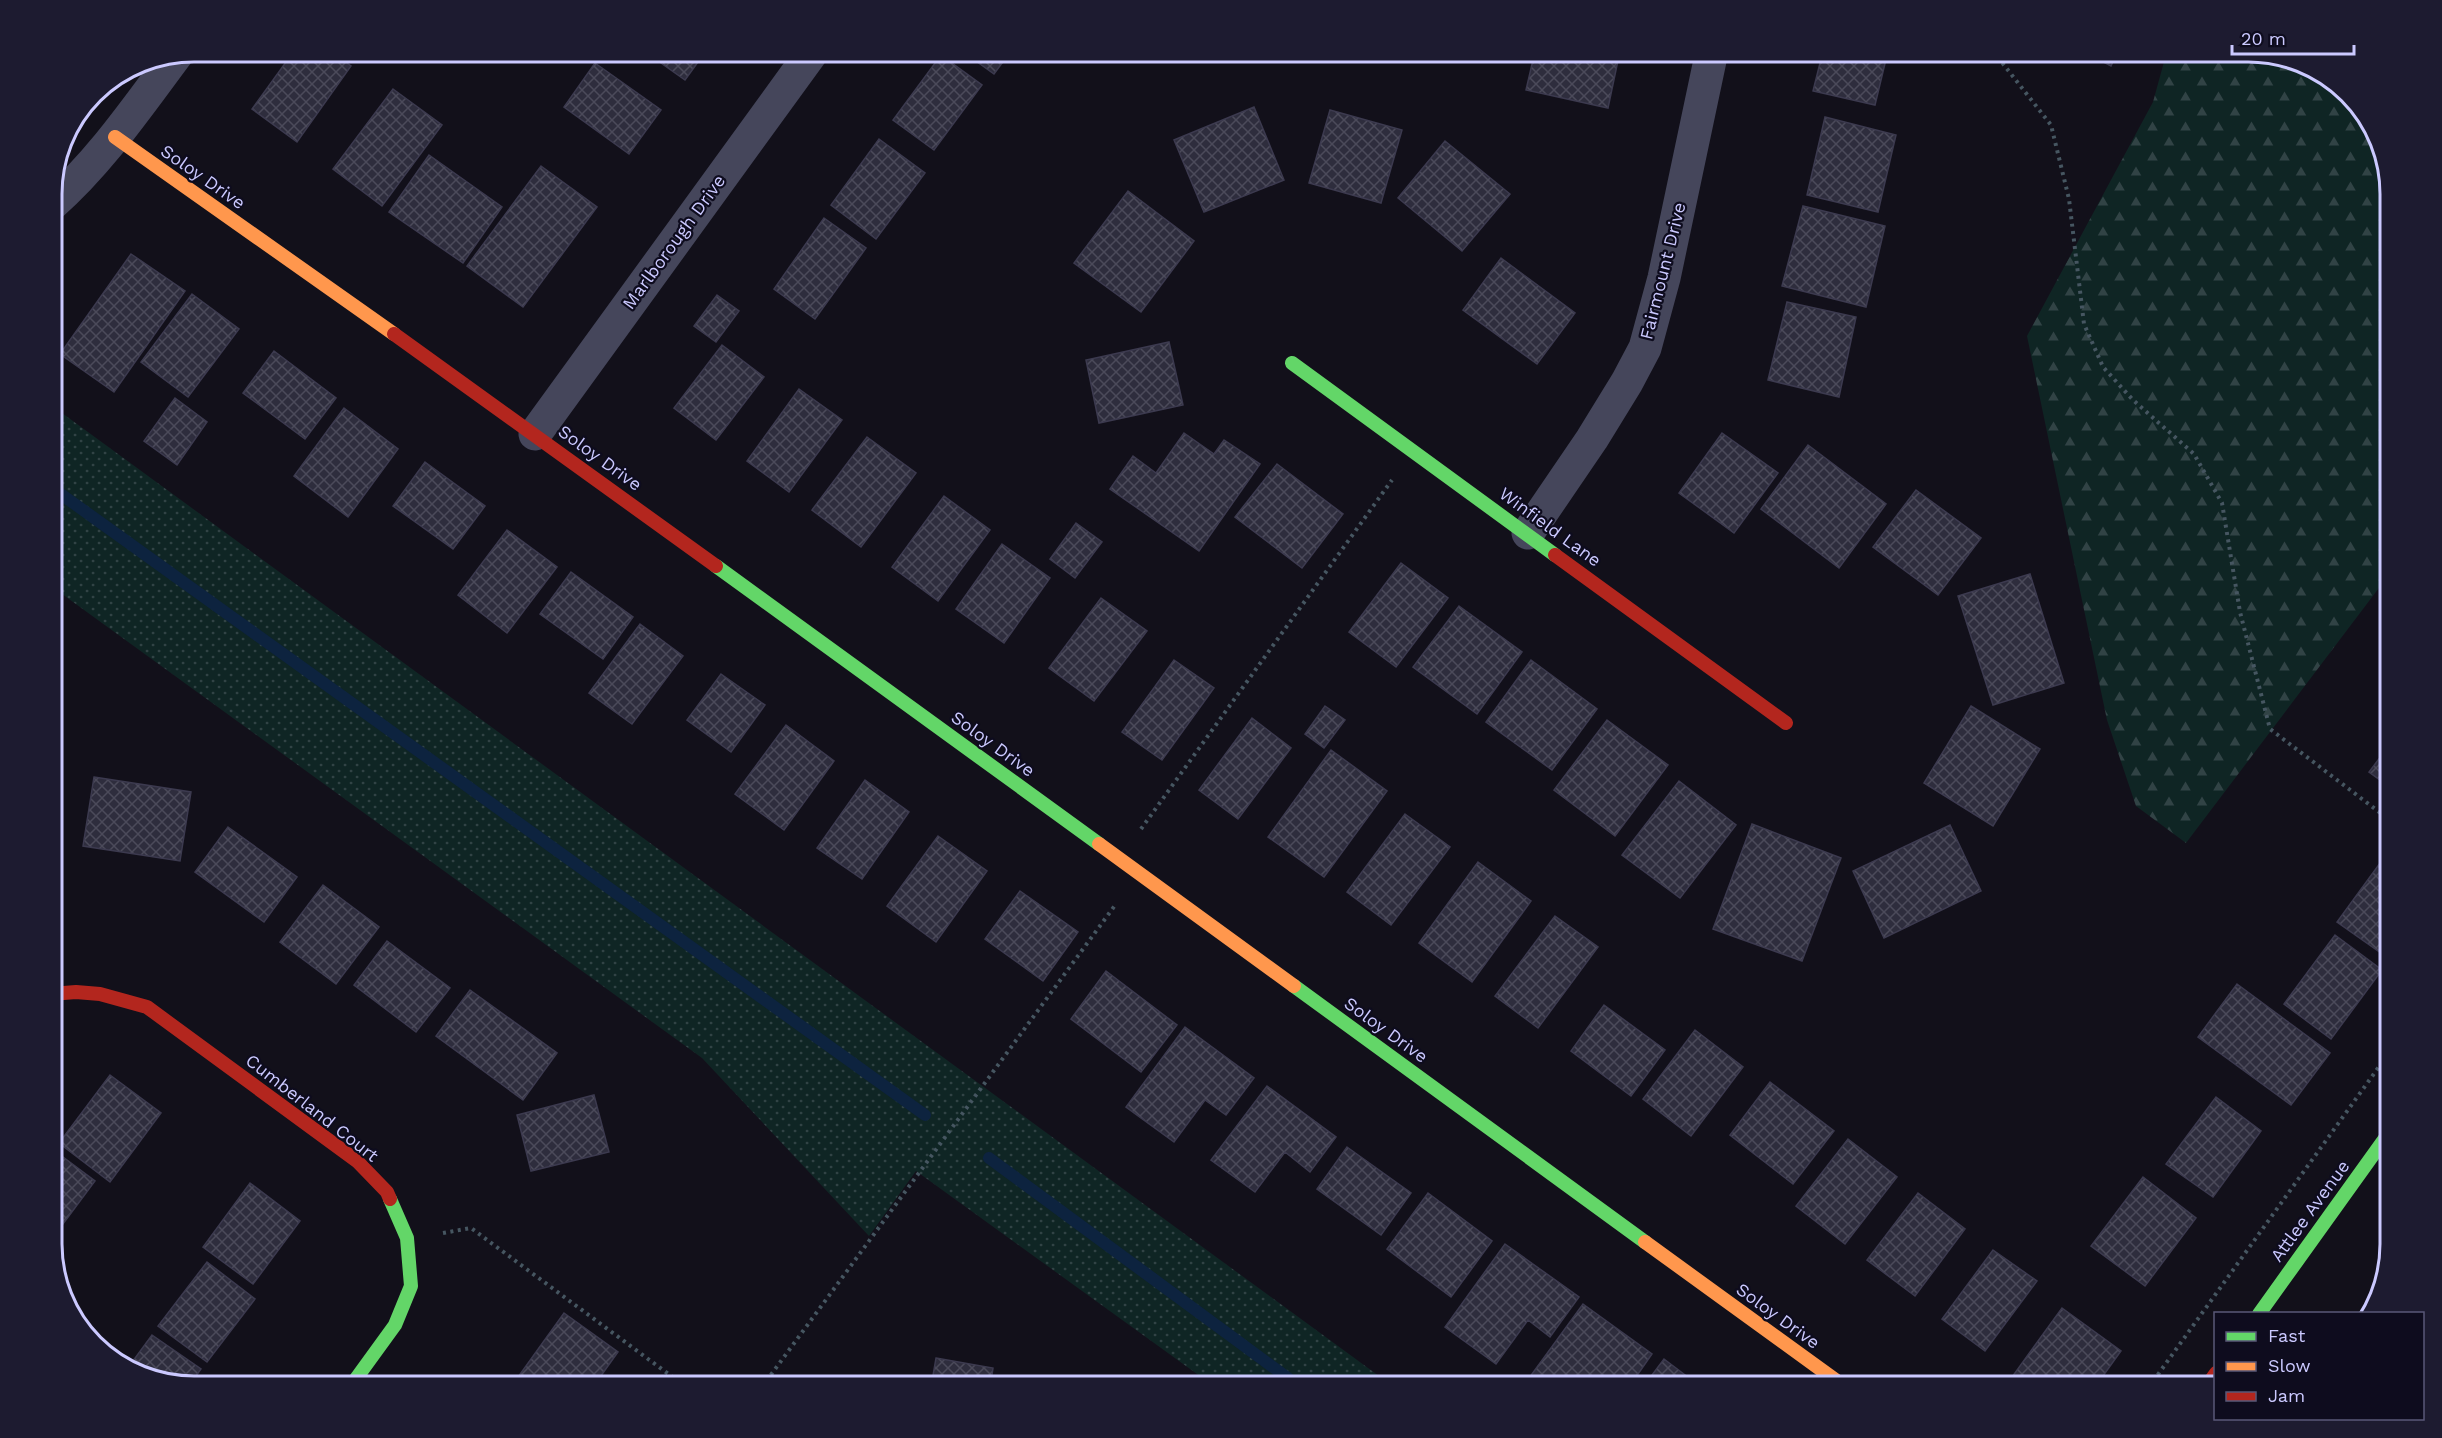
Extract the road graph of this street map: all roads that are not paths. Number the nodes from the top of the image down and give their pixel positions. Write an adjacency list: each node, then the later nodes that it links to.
1 (805, 62): 7 (street, Marlborough Drive)
2 (1710, 62): 8 (street, Fairmount Drive)
3 (170, 64): 4 (street)
4 (115, 137): 5 (street); 7 (street, Soloy Drive)
5 (62, 196)
6 (1292, 363): 8 (street, Winfield Lane)
7 (535, 434): 14 (street, Soloy Drive)
8 (1528, 533): 9 (street, Winfield Lane)
9 (1786, 723)
10 (62, 992): 13 (street, Cumberland Court)
11 (2380, 1145): 12 (street, Attlee Avenue)
12 (2260, 1312)
13 (358, 1376)
14 (1830, 1376)

